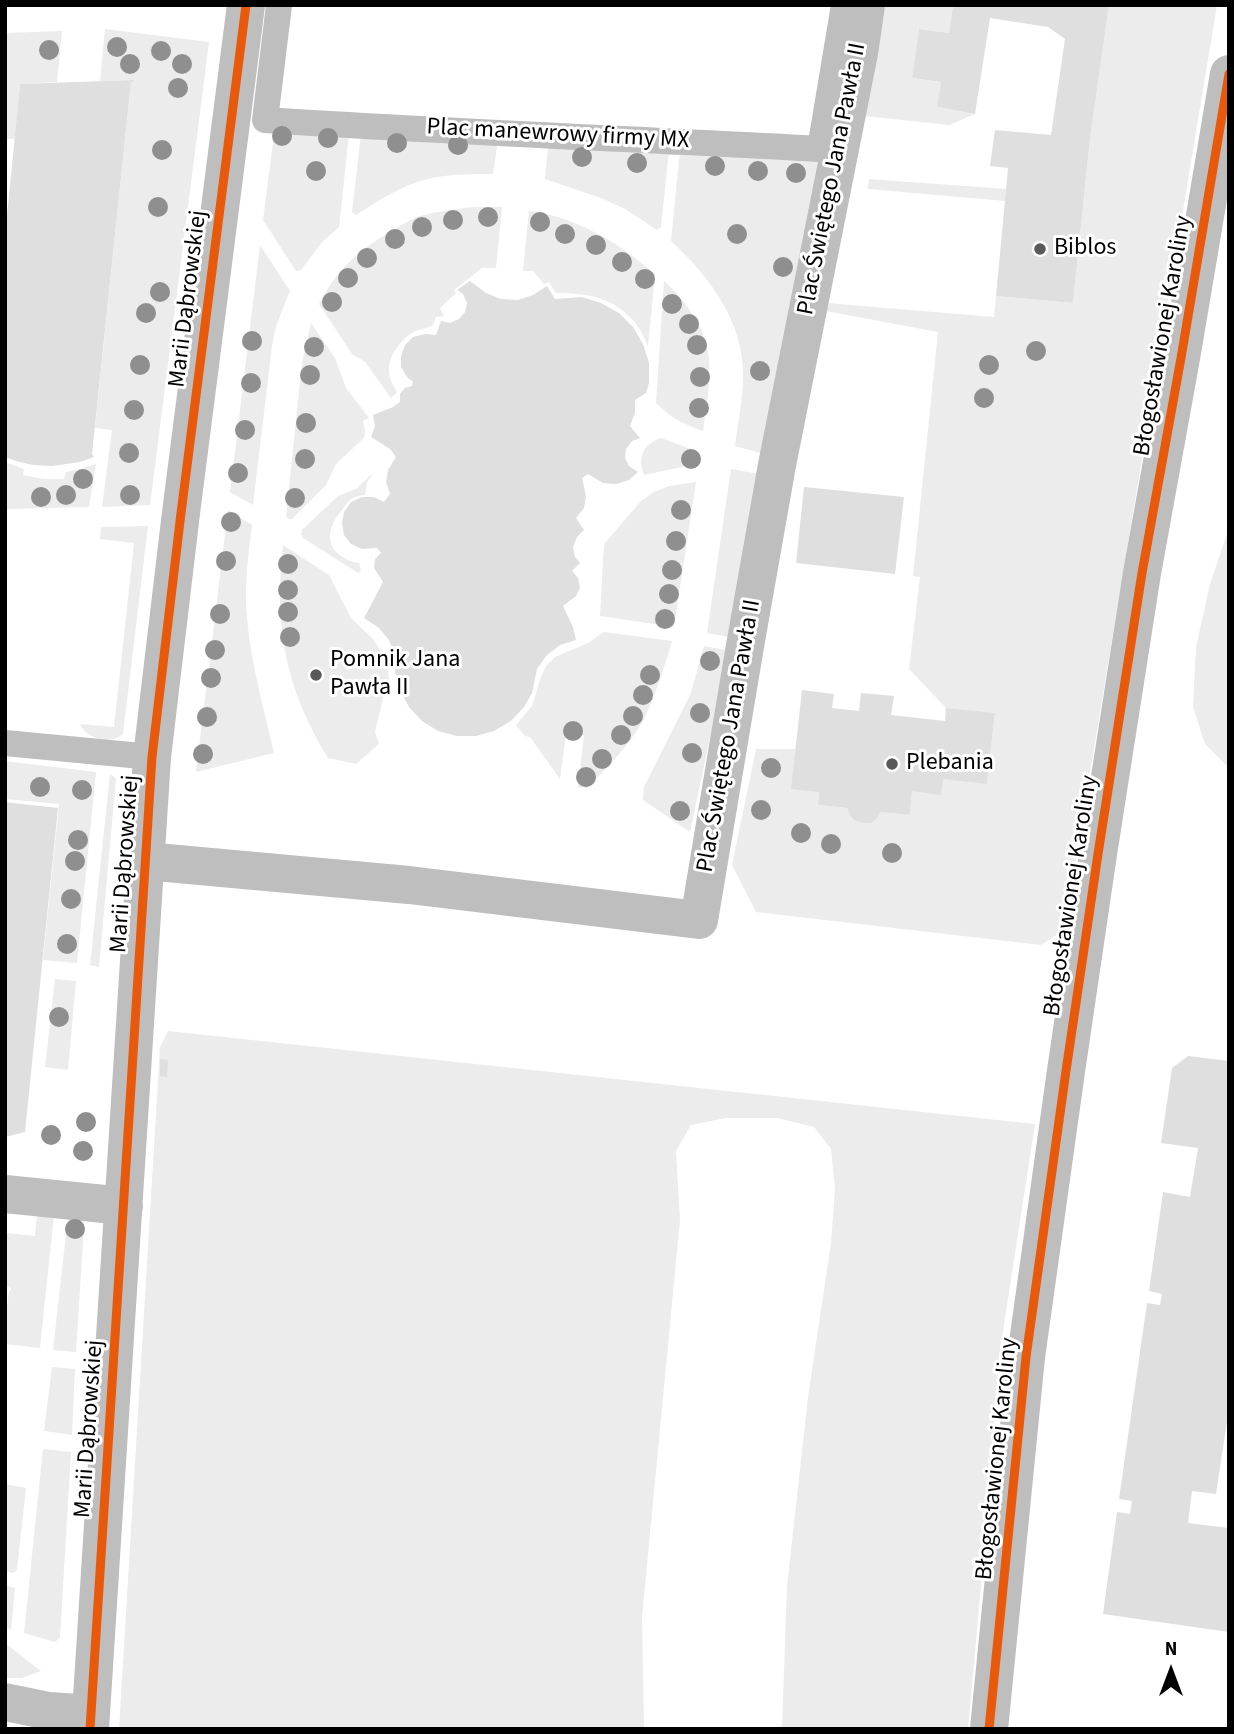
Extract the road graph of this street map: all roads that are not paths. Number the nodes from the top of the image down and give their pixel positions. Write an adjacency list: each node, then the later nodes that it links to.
1 (246, 5): 7 (street, Marii Dąbrowskiej)
2 (279, 5): 3 (lane, Plac manewrowy firmy MX)
3 (844, 5)
4 (866, 5): 8 (street, Plac Świętego Jana Pawła II)
5 (1229, 74): 13 (street, Błogosławionej Karoliny)
6 (5, 743): 7 (lane)
7 (152, 757): 8 (street, Marii Dąbrowskiej)
8 (145, 861): 10 (street, Marii Dąbrowskiej)
9 (5, 1194): 10 (street)
10 (124, 1206): 12 (street, Marii Dąbrowskiej)
11 (5, 1702): 12 (street)
12 (91, 1721)
13 (989, 1729)

